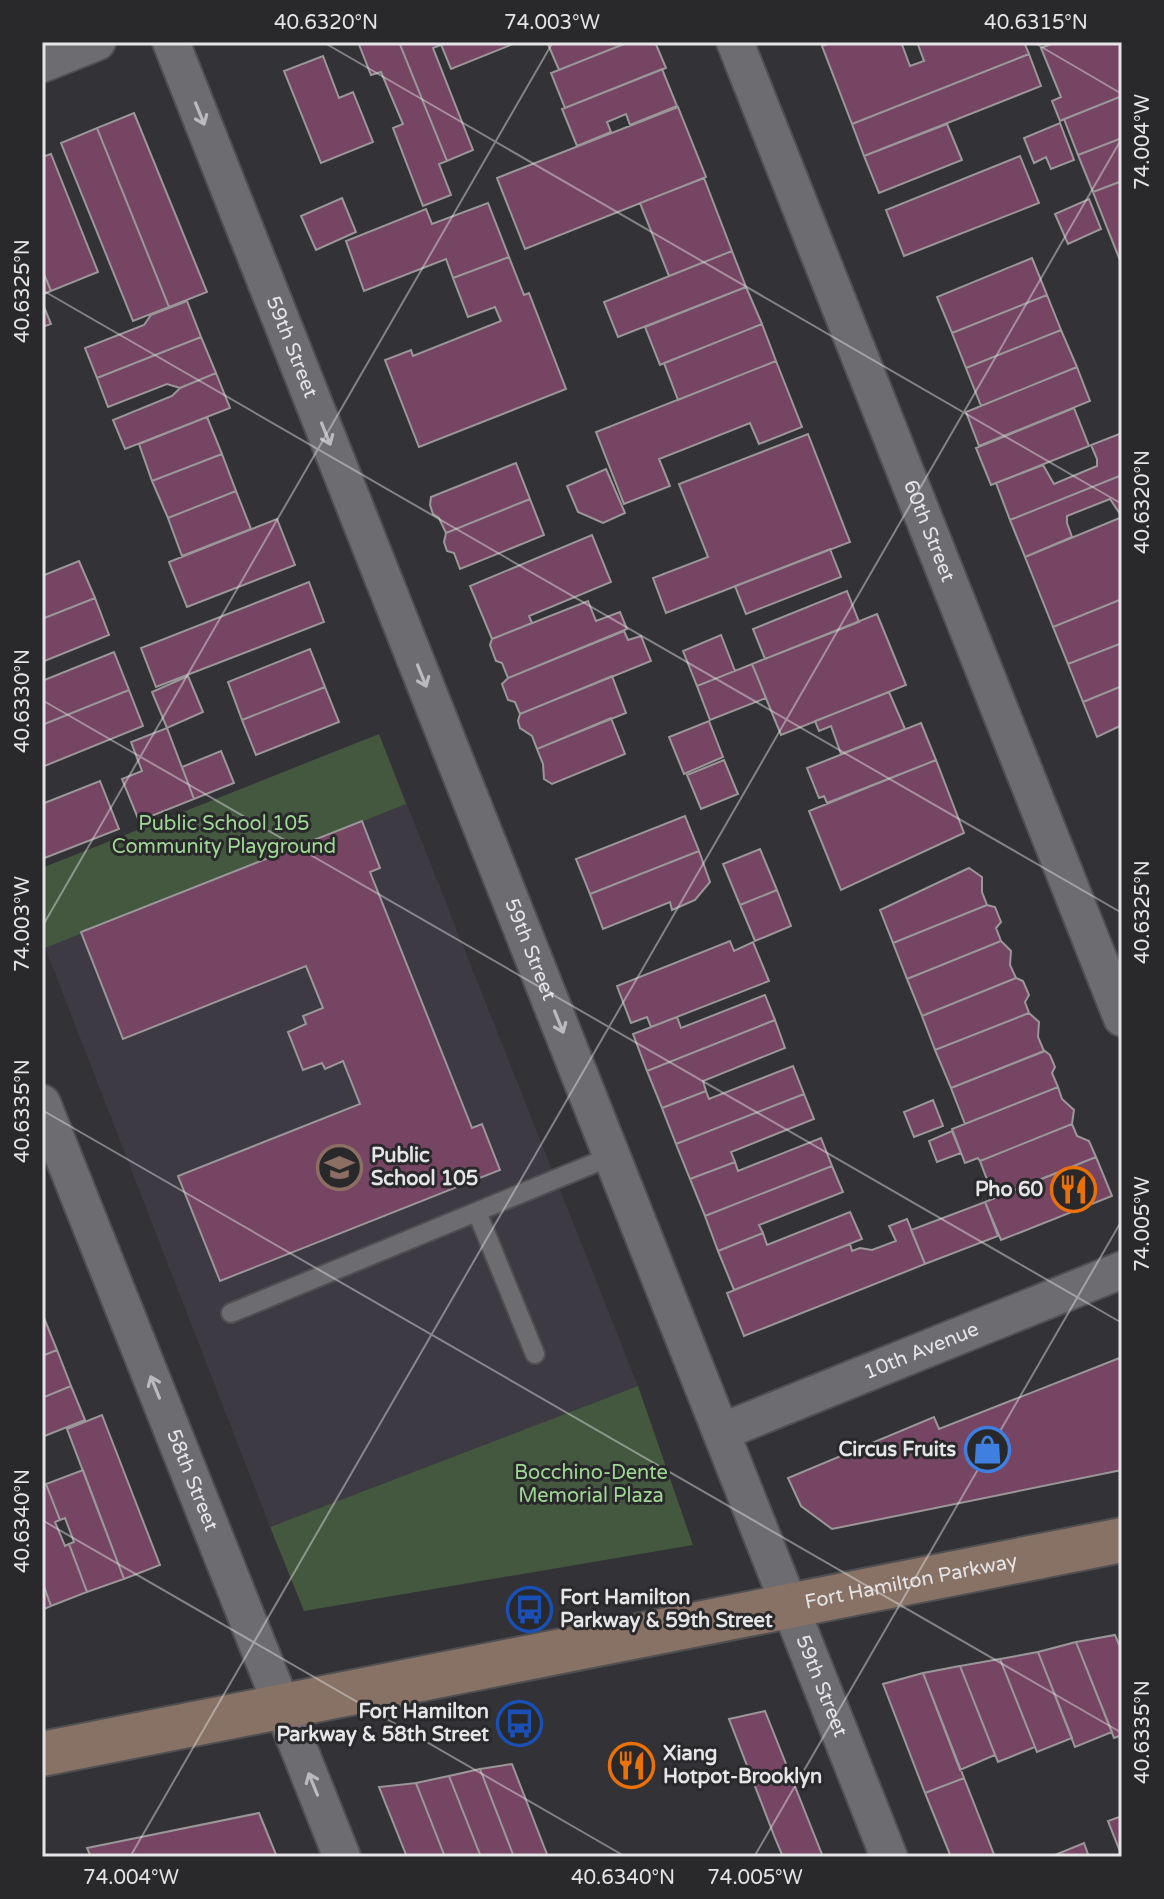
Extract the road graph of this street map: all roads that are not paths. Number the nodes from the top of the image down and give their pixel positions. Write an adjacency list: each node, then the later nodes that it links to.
1 (97, 42): 4 (street)
2 (171, 42): 7 (street, 59th Street, one-way to 7)
3 (735, 42): 5 (street, 60th Street)
4 (42, 64)
5 (1122, 1018)
6 (42, 1103): 15 (street, 58th Street, one-way to 6)
7 (612, 1156): 8 (lane); 12 (street, 59th Street)
8 (477, 1212): 10 (lane); 11 (lane)
9 (1122, 1270): 12 (street, 10th Avenue)
10 (231, 1313)
11 (535, 1354)
12 (721, 1432): 14 (street, 59th Street)
13 (1122, 1540): 14 (main road, Fort Hamilton Parkway)
14 (790, 1606): 15 (main road, Fort Hamilton Parkway); 18 (street, 59th Street)
15 (283, 1708): 16 (main road, Fort Hamilton Parkway); 17 (street, 58th Street, one-way to 15)
16 (42, 1754)
17 (342, 1857)
18 (889, 1857)

